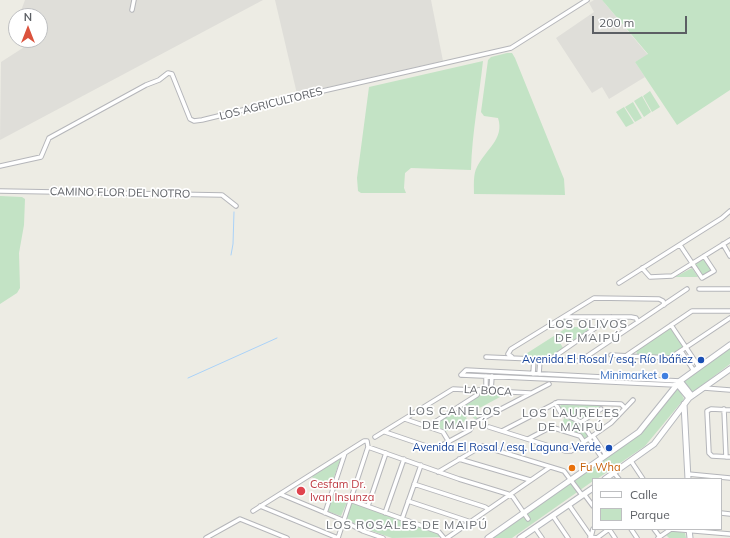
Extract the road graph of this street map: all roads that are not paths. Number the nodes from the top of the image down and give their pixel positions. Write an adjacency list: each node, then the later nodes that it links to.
1 (134, 0): 3 (street)
2 (587, 0): 4 (street, LOS AGRICULTORES)
3 (132, 10)
4 (0, 166)
5 (0, 191): 6 (street, CAMINO FLOR DEL NOTRO)
6 (236, 206)
7 (730, 211): 10 (street)
8 (730, 240): 9 (street)
9 (723, 244): 11 (street); 12 (street)
10 (680, 245): 13 (street); 14 (street)
11 (704, 256): 13 (street); 13 (street)
12 (730, 256)
13 (692, 264): 14 (street)
14 (642, 268): 15 (street)
15 (619, 283)
16 (687, 289): 19 (street)
17 (699, 289): 18 (street)
18 (730, 289)
19 (664, 305): 21 (street); 24 (street)
20 (730, 311): 25 (street)
21 (564, 317): 22 (street); 32 (street)
22 (611, 317): 24 (street); 35 (street)
23 (730, 318): 27 (street)
24 (638, 322): 35 (street)
25 (671, 325): 27 (street); 30 (street)
26 (730, 345): 36 (street)
27 (686, 348): 28 (street); 36 (street)
28 (681, 351): 30 (street); 36 (street)
29 (611, 355): 30 (street)
30 (626, 356)
31 (486, 357): 32 (street)
32 (512, 357): 33 (street)
33 (534, 359): 34 (street); 38 (street)
34 (540, 360): 35 (street); 39 (street)
35 (550, 360)
36 (697, 369): 44 (street)
37 (730, 369): 47 (street)
38 (533, 374): 39 (street); 40 (street)
39 (539, 374): 43 (street)
40 (514, 375): 41 (street); 42 (street); 43 (street)
41 (486, 376): 42 (street); 50 (street)
42 (492, 376): 51 (street)
43 (572, 378): 44 (street); 46 (street)
44 (680, 381): 46 (street); 53 (street)
45 (549, 384): 52 (street)
46 (675, 385): 53 (street); 75 (street)
47 (703, 387): 49 (street); 53 (street)
48 (479, 390): 50 (street, LA BOCA); 61 (street, LA BOCA); 63 (street)
49 (730, 390)
50 (486, 391): 51 (street, LA BOCA)
51 (492, 391): 52 (street, LA BOCA)
52 (531, 393): 70 (street)
53 (690, 397): 56 (street)
54 (634, 400): 57 (street)
55 (555, 403): 57 (street); 62 (street); 65 (street)
56 (684, 404): 79 (street); 84 (street)
57 (625, 408): 68 (street)
58 (600, 409): 62 (street)
59 (724, 409): 60 (street); 76 (street); 76 (street)
60 (730, 410)
61 (405, 419): 63 (street); 66 (street, LA BOCA)
62 (581, 422): 68 (street)
63 (427, 427): 70 (street)
64 (489, 427): 65 (street)
65 (502, 431): 69 (street)
66 (385, 432): 67 (street, LA BOCA); 70 (street)
67 (375, 437)
68 (591, 437): 71 (street); 75 (street)
69 (528, 439): 71 (street); 71 (street)
70 (449, 442)
71 (584, 442)
72 (368, 446): 73 (street); 74 (street); 97 (street)
73 (345, 453): 94 (street); 105 (street)
74 (386, 453): 77 (street); 102 (street)
75 (604, 457): 91 (street)
76 (728, 457)
77 (404, 459): 80 (street); 106 (street)
78 (459, 459): 81 (street); 82 (street); 90 (street)
79 (631, 461): 83 (street); 87 (street)
80 (421, 465): 82 (street); 92 (street)
81 (550, 467): 90 (street); 91 (street)
82 (438, 472): 95 (street)
83 (614, 473): 85 (street); 86 (street)
84 (688, 476): 88 (street)
85 (607, 478)
86 (617, 478)
87 (642, 478)
88 (716, 478): 89 (street)
89 (730, 478)
90 (530, 480): 95 (street)
91 (571, 480): 96 (street); 107 (street)
92 (414, 484): 98 (street); 103 (street)
93 (592, 489): 96 (street)
94 (280, 494): 101 (street); 105 (street)
95 (510, 494): 103 (street); 107 (street)
96 (583, 494): 99 (street); 100 (street)
97 (350, 500): 102 (street); 111 (street)
98 (408, 501): 109 (street); 112 (street)
99 (569, 505): 108 (street); 128 (street)
100 (592, 505)
101 (260, 506): 104 (street); 121 (street)
102 (368, 506): 106 (street)
103 (488, 509): 112 (street)
104 (253, 511)
105 (325, 513): 111 (street)
106 (385, 513): 109 (street)
107 (524, 513): 110 (street); 124 (street)
108 (553, 516): 113 (street); 127 (street)
109 (402, 519): 123 (street)
110 (528, 519)
111 (343, 520): 121 (street); 122 (street)
112 (470, 522): 123 (street)
113 (535, 528): 125 (street); 126 (street)
114 (608, 530): 128 (street)
115 (670, 530): 118 (street)
116 (689, 530): 117 (street); 129 (street)
117 (730, 534)
118 (659, 537)
119 (206, 538): 120 (street)
120 (287, 538)
121 (338, 538)
122 (383, 538)
123 (446, 538)
124 (488, 538)
125 (520, 538)
126 (542, 538)
127 (568, 538)
128 (591, 538)
129 (690, 538)

